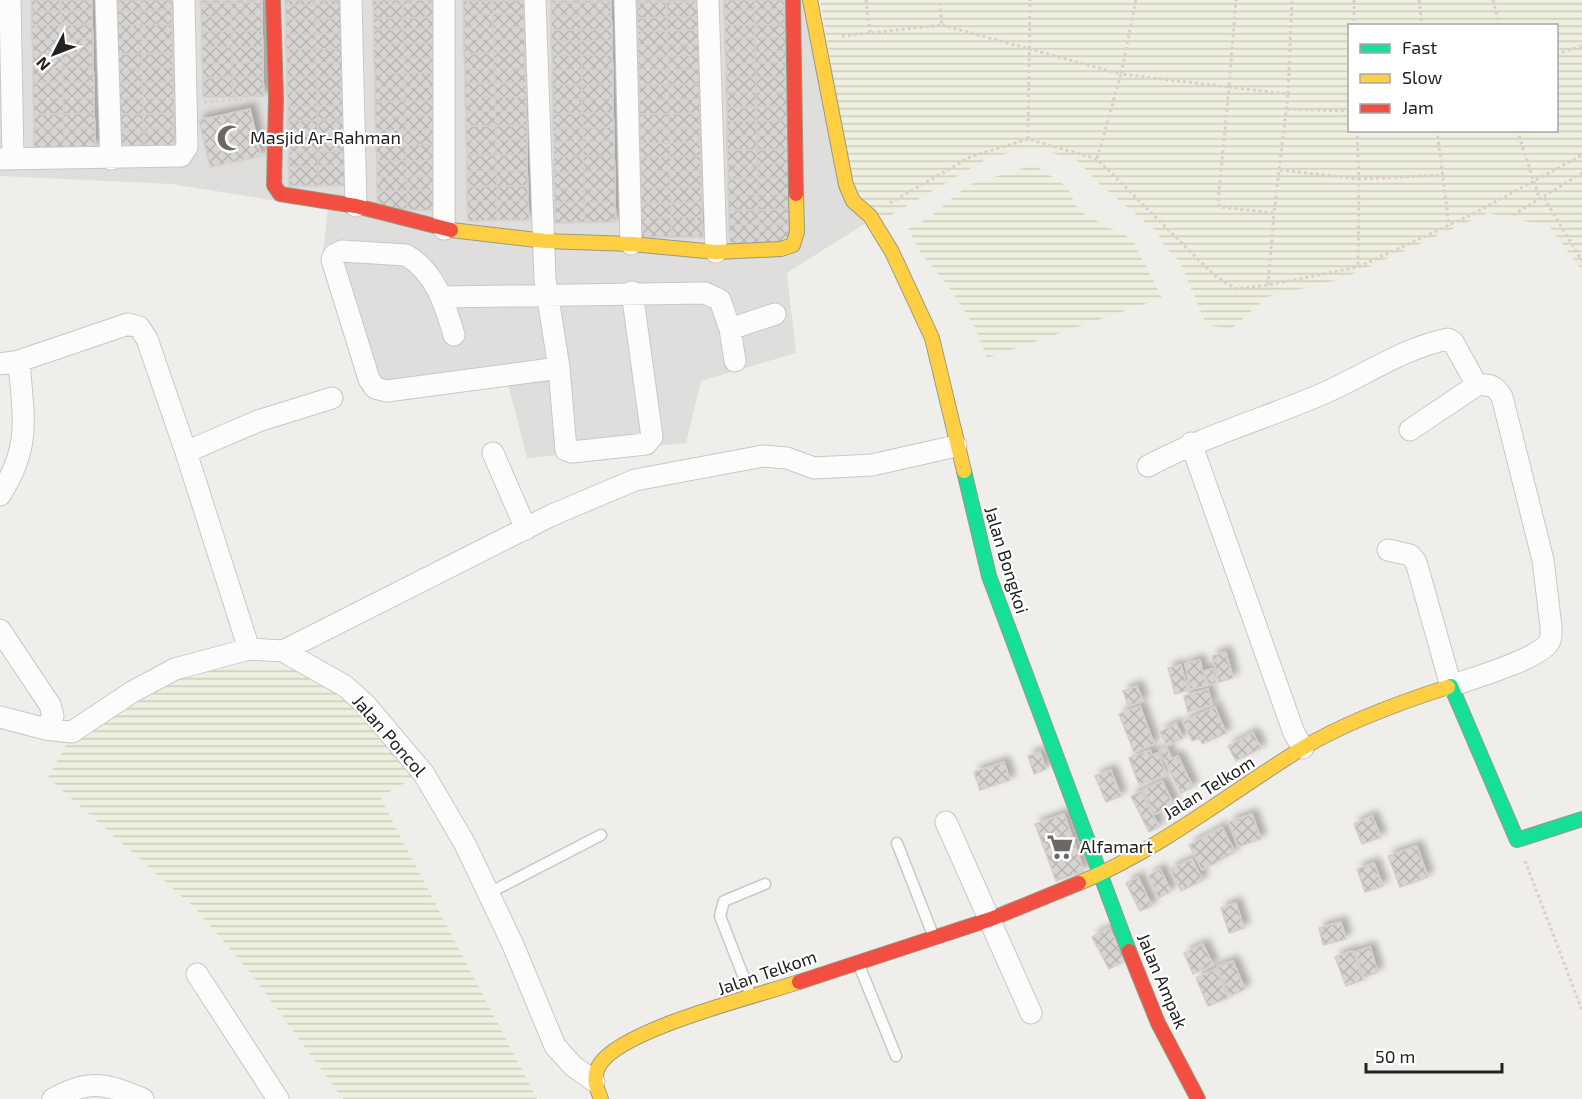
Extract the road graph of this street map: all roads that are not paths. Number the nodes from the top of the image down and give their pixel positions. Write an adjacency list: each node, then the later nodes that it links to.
1 (10, 0): 12 (street)
2 (106, 0): 13 (street)
3 (184, 0): 13 (street)
4 (273, 0): 14 (street)
5 (351, 0): 14 (street)
6 (444, 0): 15 (street)
7 (535, 0): 17 (street)
8 (625, 0): 16 (street)
9 (708, 0): 18 (street)
10 (793, 0): 18 (street)
11 (810, 0): 32 (street, Jalan Bongkoi)
12 (6, 159): 13 (street)
13 (111, 159)
14 (356, 206): 15 (street)
15 (444, 229): 17 (street)
16 (631, 244): 17 (street); 18 (street)
17 (545, 246): 19 (street)
18 (716, 252)
19 (547, 287): 20 (street); 21 (street); 27 (street)
20 (632, 292): 23 (street); 27 (street)
21 (443, 297): 24 (street); 27 (street)
22 (775, 314): 23 (street)
23 (730, 329): 25 (street)
24 (454, 335)
25 (735, 361)
26 (10, 363): 33 (street); 36 (street)
27 (559, 368)
28 (1477, 385): 30 (street); 31 (street); 42 (street)
29 (332, 398): 33 (street)
30 (1410, 430)
31 (1191, 443): 35 (street); 45 (street)
32 (956, 446): 37 (street); 50 (street, Jalan Bongkoi)
33 (186, 452): 40 (street)
34 (493, 453): 37 (street)
35 (1148, 466)
36 (0, 495)
37 (526, 529): 41 (street)
38 (1388, 550): 42 (street)
39 (0, 630): 44 (street)
40 (249, 649): 41 (street, Jalan Poncol); 44 (street, Jalan Poncol)
41 (283, 651): 52 (street, Jalan Poncol)
42 (1451, 687): 45 (street, Jalan Telkom); 46 (street)
43 (0, 717): 44 (street, Jalan Poncol)
44 (46, 729)
45 (1303, 748): 50 (street, Jalan Telkom)
46 (1582, 819)
47 (946, 822): 53 (street)
48 (602, 835): 52 (lane)
49 (897, 843): 54 (lane)
50 (1101, 874): 53 (street, Jalan Telkom); 64 (street, Jalan Ampak)
51 (765, 884): 57 (lane)
52 (489, 893): 60 (street, Jalan Poncol)
53 (991, 919): 54 (street, Jalan Telkom); 58 (street)
54 (934, 936): 55 (street, Jalan Telkom)
55 (858, 962): 57 (street, Jalan Telkom); 59 (lane)
56 (197, 974): 61 (street)
57 (751, 998): 60 (street, Jalan Telkom)
58 (1031, 1013)
59 (896, 1056)
60 (597, 1090)
61 (273, 1097)
62 (53, 1099): 63 (street)
63 (143, 1099)
64 (1198, 1099)

